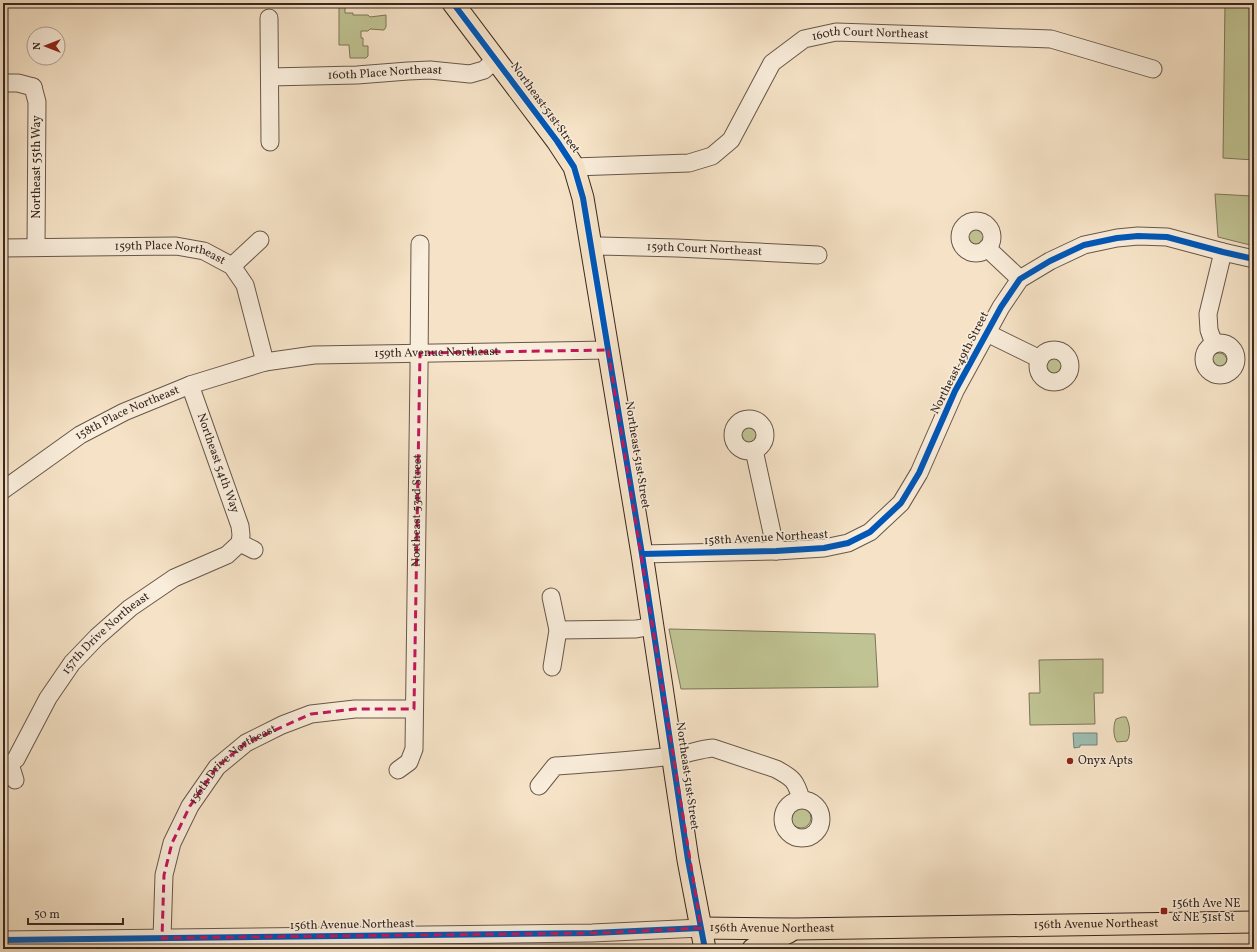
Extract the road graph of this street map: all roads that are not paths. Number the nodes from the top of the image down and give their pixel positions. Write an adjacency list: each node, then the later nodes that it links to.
1 (454, 3): 3 (main road, Northeast 51st Street)
2 (269, 18): 5 (street)
3 (496, 59): 5 (street, 160th Place Northeast); 8 (main road, Northeast 51st Street)
4 (1153, 69): 8 (street, 160th Court Northeast)
5 (270, 77): 7 (street)
6 (3, 83): 11 (street, Northeast 55th Way)
7 (270, 142)
8 (574, 167): 14 (main road, Northeast 51st Street)
9 (260, 240): 18 (street)
10 (420, 244): 23 (street, Northeast 53rd Street)
11 (36, 247): 12 (street, 159th Place Northeast); 18 (street, 159th Place Northeast)
12 (3, 248)
13 (987, 248): 19 (street)
14 (592, 249): 16 (street, 159th Court Northeast); 22 (main road, Northeast 51st Street)
15 (1223, 252): 17 (street); 19 (street); 21 (street)
16 (818, 255)
17 (1254, 258)
18 (232, 266): 25 (street, 159th Place Northeast)
19 (1020, 279): 20 (street, Northeast 49th Street)
20 (987, 333): 24 (street); 29 (street, Northeast 49th Street)
21 (1214, 344)
22 (608, 350): 23 (street, 159th Avenue Northeast); 32 (main road, Northeast 51st Street)
23 (420, 353): 25 (street, 159th Avenue Northeast); 37 (street, Northeast 53rd Street)
24 (1040, 359)
25 (265, 362): 26 (street, 158th Place Northeast)
26 (190, 385): 28 (street, 158th Place Northeast); 30 (street, Northeast 54th Way)
27 (754, 450): 31 (street)
28 (3, 490)
29 (901, 503): 31 (street, 158th Avenue Northeast)
30 (247, 546): 39 (street, 157th Drive Northeast)
31 (776, 551): 32 (street, 158th Avenue Northeast)
32 (642, 554): 34 (main road, Northeast 51st Street)
33 (551, 597): 35 (street)
34 (652, 626): 35 (street); 38 (main road, Northeast 51st Street)
35 (558, 630): 36 (street)
36 (552, 667)
37 (414, 709): 40 (street, Northeast 53rd Street); 47 (street, 156th Drive Northeast)
38 (673, 756): 42 (street); 43 (street); 45 (main road, Northeast 51st Street)
39 (7, 764): 41 (street)
40 (398, 770)
41 (16, 780)
42 (539, 786)
43 (801, 799)
44 (1254, 922): 46 (main road, 156th Avenue Northeast)
45 (701, 928): 46 (main road, 156th Avenue Northeast); 49 (street, 156th Avenue Northeast); 50 (main road, Northeast 51st Street)
46 (795, 930): 51 (main road)
47 (162, 938): 48 (street, 156th Avenue Northeast); 49 (street, 156th Avenue Northeast)
48 (3, 940)
49 (594, 941)
50 (705, 949)
51 (753, 949)

